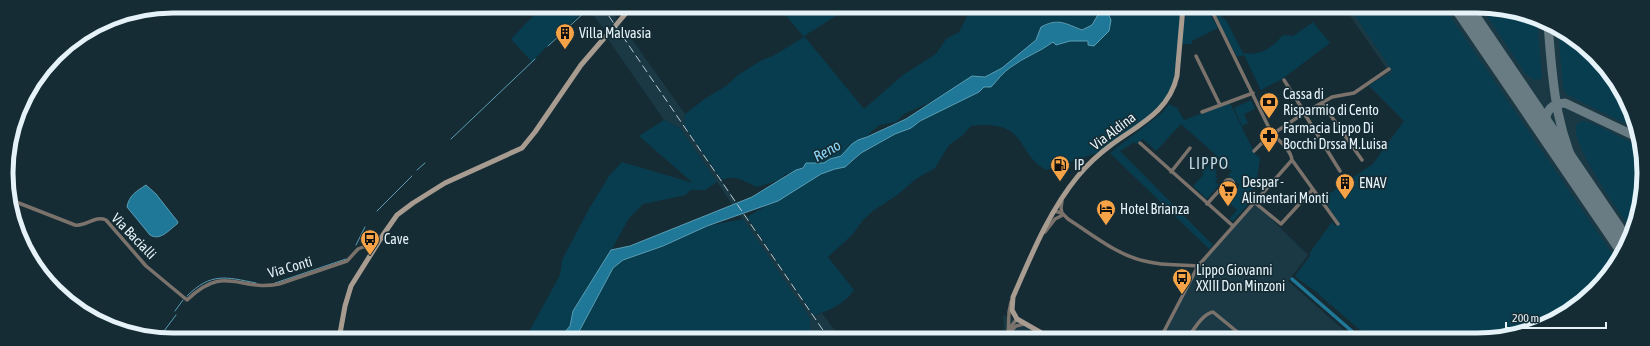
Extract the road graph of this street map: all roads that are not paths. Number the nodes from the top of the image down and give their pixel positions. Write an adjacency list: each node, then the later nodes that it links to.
1 (626, 13): 33 (street)
2 (1182, 13): 5 (street, Via Aldina)
3 (1184, 13): 5 (street, Via Aldina)
4 (1213, 13): 9 (street)
5 (1181, 25): 24 (street, Via Aldina)
6 (1196, 56): 11 (street)
7 (1389, 69): 10 (street)
8 (1284, 80): 13 (street)
9 (1252, 93): 11 (street); 14 (street)
10 (1322, 103): 13 (street); 19 (street)
11 (1220, 105): 12 (street)
12 (1202, 112)
13 (1304, 113): 14 (street); 21 (street)
14 (1272, 134): 17 (street); 18 (street)
15 (1140, 143): 20 (street)
16 (1190, 148): 20 (street)
17 (1254, 151)
18 (1292, 160): 23 (street); 26 (street)
19 (1362, 160)
20 (1171, 172): 27 (street)
21 (1340, 172)
22 (1225, 184): 27 (street)
23 (1313, 189): 26 (street); 30 (street)
24 (1063, 197): 28 (street, Via Aldina); 29 (street)
25 (16, 202): 36 (street, Via Bacialli)
26 (1254, 202): 31 (street)
27 (1207, 204): 31 (street)
28 (1054, 211): 29 (street); 32 (street, Via Aldina)
29 (1062, 215): 32 (street); 34 (street)
30 (1338, 224)
31 (1233, 226): 34 (street)
32 (1042, 236): 35 (street, Via Aldina)
33 (374, 249): 36 (street, Via Conti); 40 (street)
34 (1198, 266): 43 (street)
35 (1013, 297): 37 (street); 41 (street, Via Aldina)
36 (187, 300)
37 (1017, 319): 38 (street); 39 (street, Via Aldina)
38 (1024, 324): 39 (street); 42 (street)
39 (1011, 331)
40 (341, 333)
41 (1009, 333)
42 (1041, 333)
43 (1163, 333)
44 (1192, 333): 45 (street)
45 (1239, 333)

